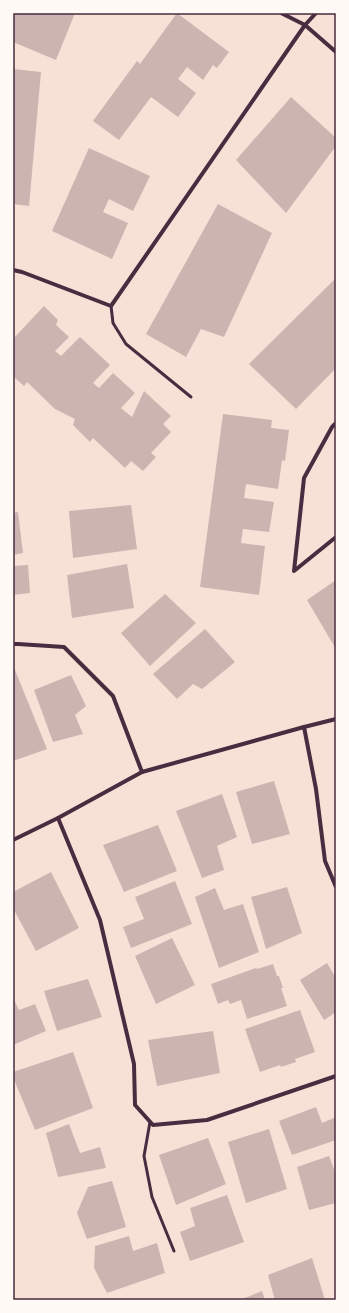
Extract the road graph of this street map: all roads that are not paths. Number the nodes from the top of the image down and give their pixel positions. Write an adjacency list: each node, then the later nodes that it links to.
1 (281, 13): 3 (street)
2 (316, 13): 3 (street)
3 (305, 25): 4 (street); 6 (street)
4 (336, 52)
5 (13, 270): 6 (street)
6 (110, 306): 7 (lane)
7 (191, 397)
8 (336, 424): 9 (street)
9 (336, 537)
10 (13, 644): 13 (street)
11 (336, 719): 12 (street)
12 (304, 727): 13 (street); 16 (street)
13 (142, 772): 14 (street)
14 (58, 818): 15 (street); 18 (street)
15 (13, 840)
16 (336, 888)
17 (336, 1076): 18 (street)
18 (150, 1122): 19 (lane)
19 (174, 1251)

